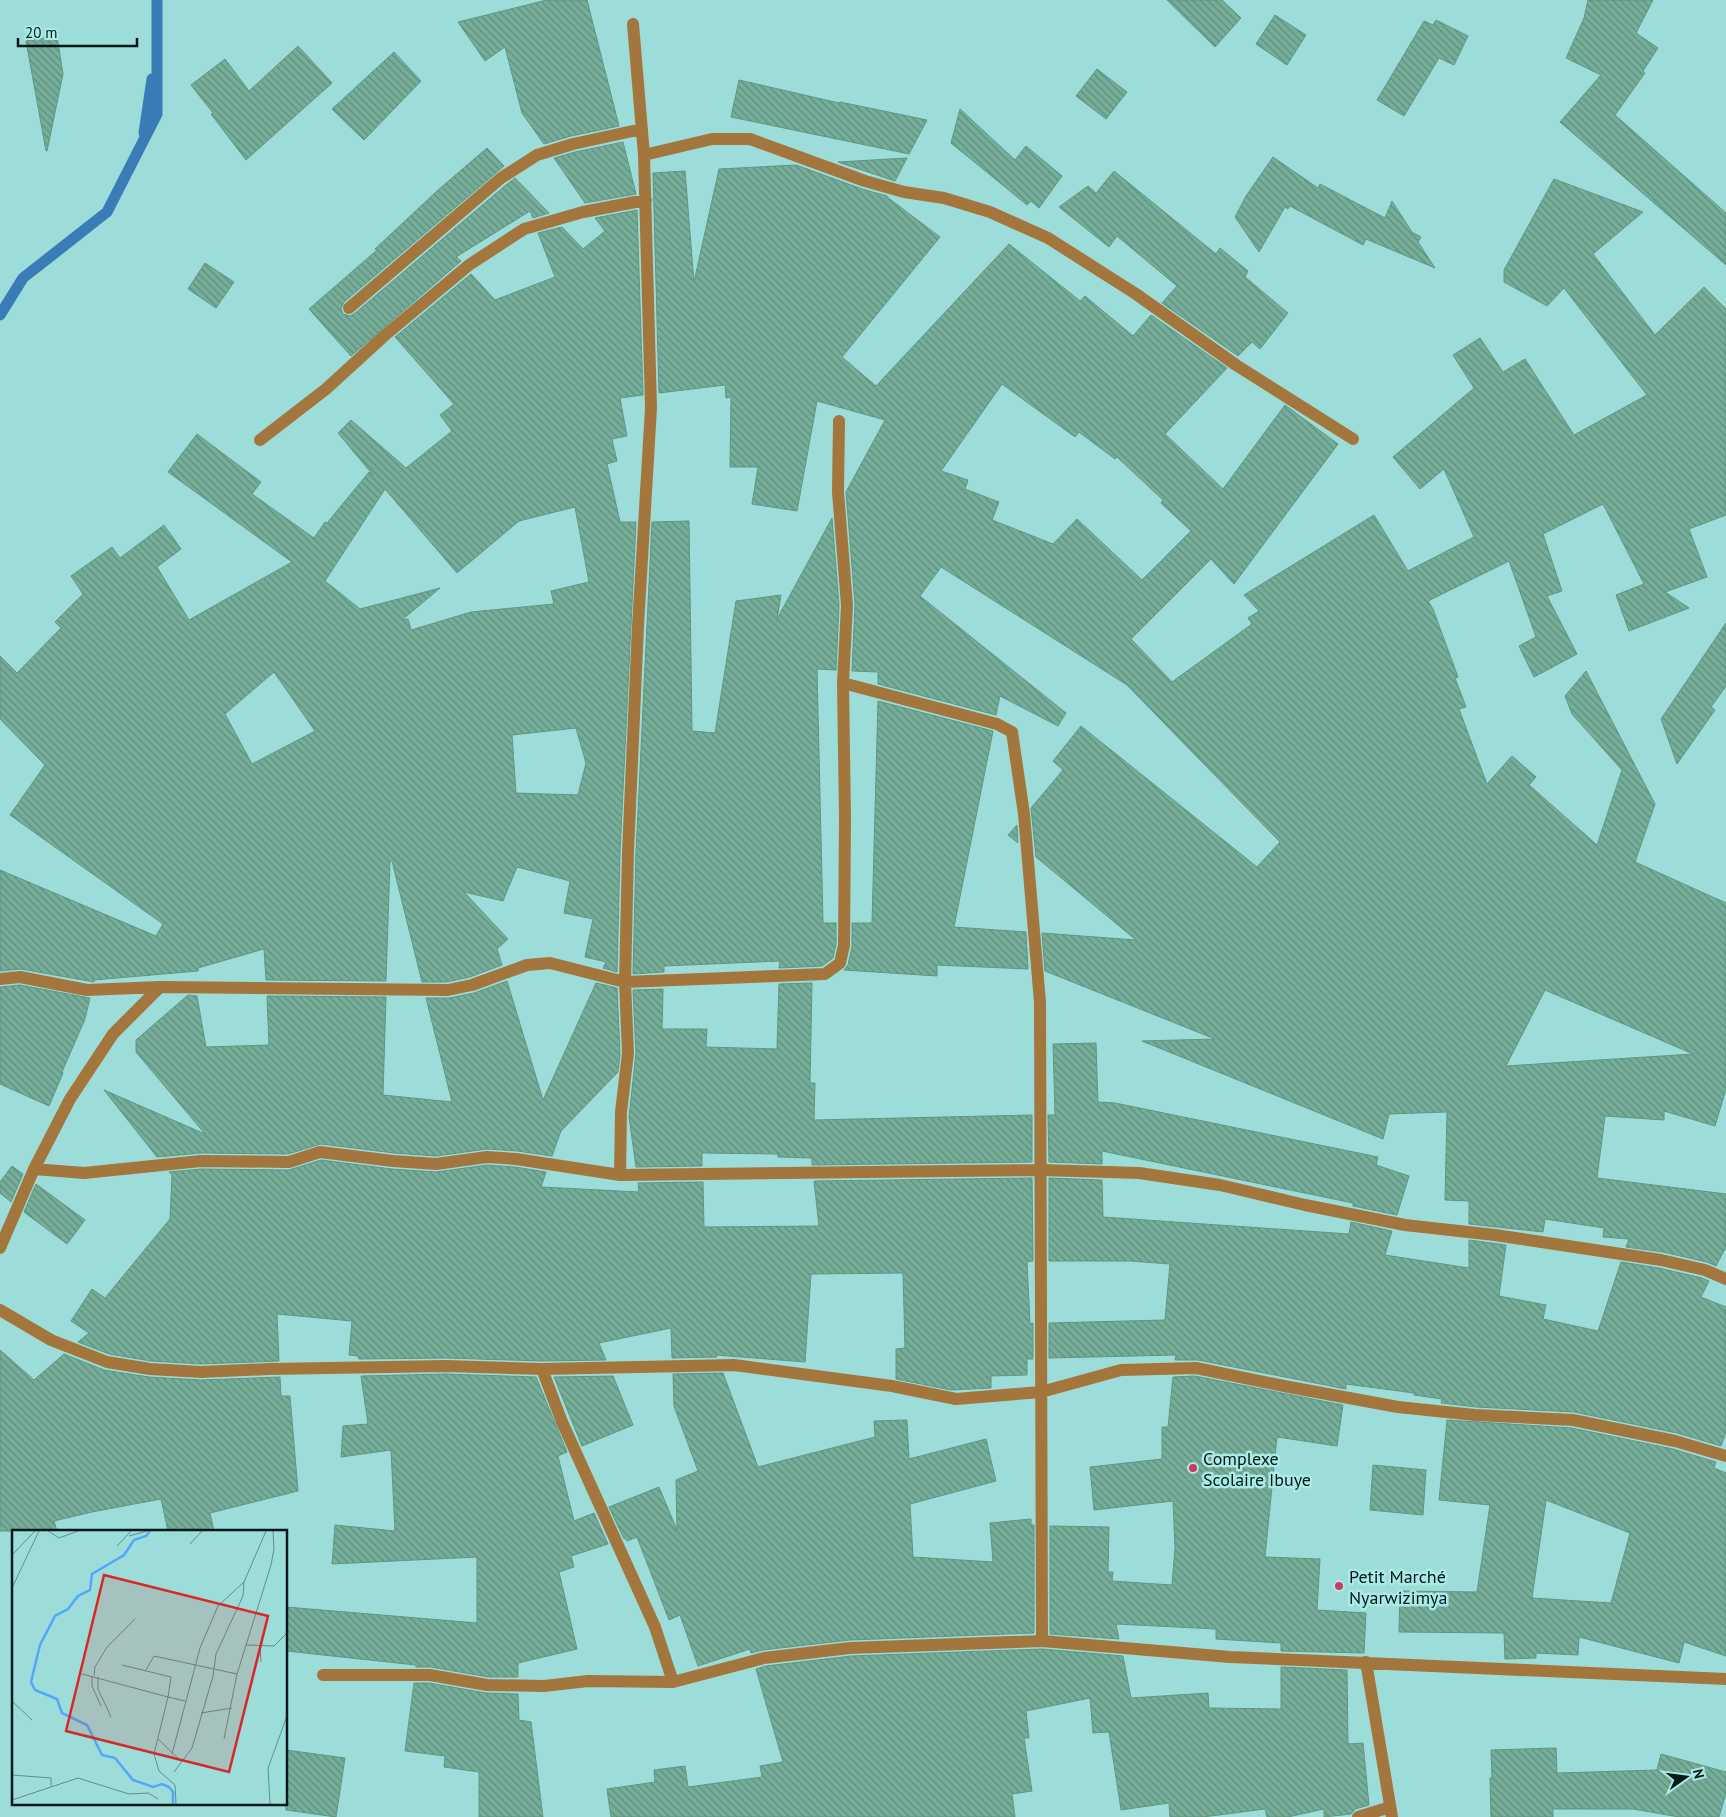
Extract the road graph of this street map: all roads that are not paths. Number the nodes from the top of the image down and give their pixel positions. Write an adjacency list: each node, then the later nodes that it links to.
1 (633, 24): 2 (street)
2 (642, 129): 3 (street); 5 (street)
3 (644, 155): 4 (street); 7 (street)
4 (646, 200): 8 (street); 11 (street)
5 (349, 308)
6 (839, 421): 9 (street)
7 (1353, 439)
8 (260, 440)
9 (843, 683): 11 (street); 14 (street)
10 (0, 979): 12 (street)
11 (626, 982): 12 (street); 15 (street)
12 (160, 987): 13 (street)
13 (34, 1169): 15 (street); 16 (street)
14 (1041, 1170): 15 (street); 17 (street); 20 (street)
15 (620, 1176)
16 (0, 1248)
17 (1726, 1279)
18 (0, 1310): 19 (street)
19 (542, 1369): 20 (street); 26 (street)
20 (1041, 1392): 21 (street); 22 (street)
21 (1726, 1456)
22 (1042, 1641): 23 (street); 26 (street)
23 (1366, 1662): 25 (street); 27 (street)
24 (323, 1675): 26 (street)
25 (1726, 1679)
26 (673, 1682)
27 (1391, 1812): 28 (street)
28 (1358, 1817)

